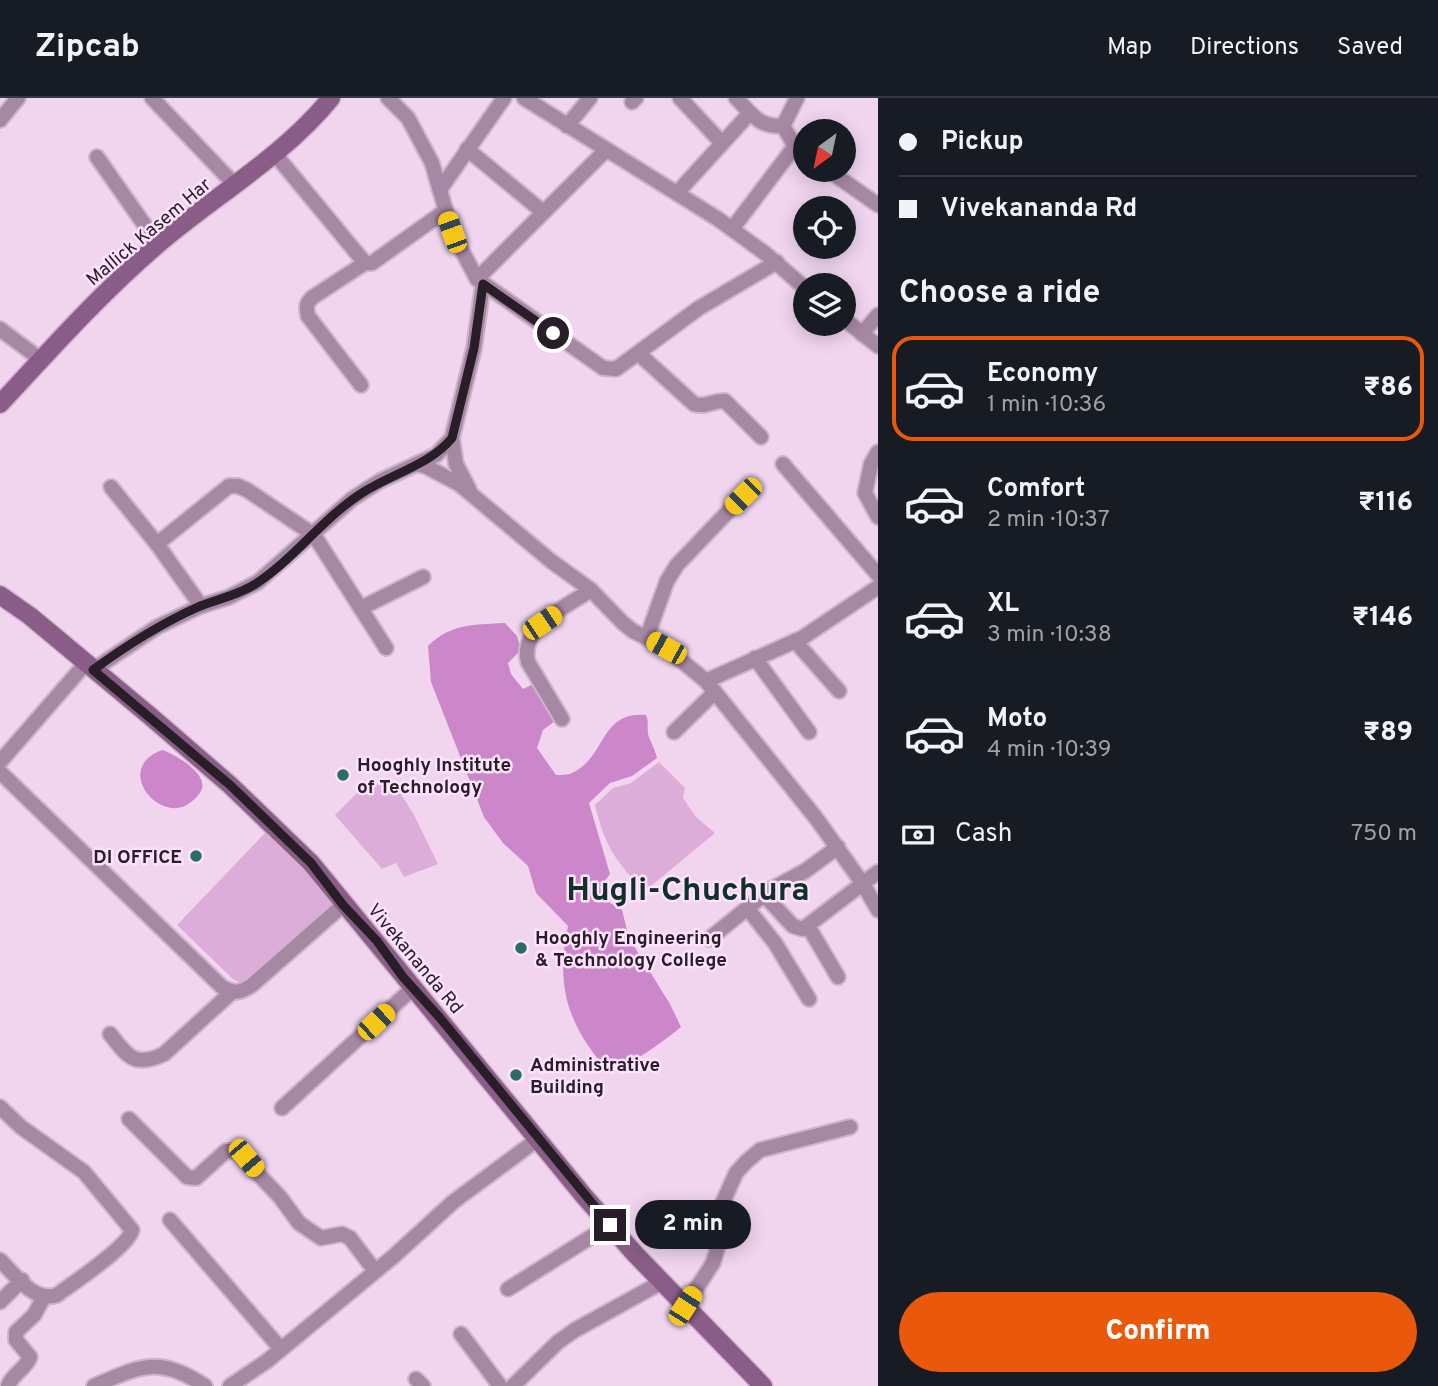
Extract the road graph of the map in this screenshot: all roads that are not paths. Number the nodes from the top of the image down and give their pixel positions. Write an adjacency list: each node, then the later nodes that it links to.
1 (18, 98): 12 (street)
2 (152, 98): 23 (street)
3 (331, 98): 19 (street, Mallick Kasem Har)
4 (388, 98): 24 (street)
5 (504, 98): 17 (street)
6 (524, 98): 13 (street)
7 (590, 98): 13 (street)
8 (680, 98): 16 (street)
9 (736, 98): 11 (street)
10 (797, 98): 14 (street)
11 (750, 113): 14 (street); 16 (street)
12 (0, 120)
13 (566, 126): 18 (street)
14 (783, 126): 15 (street)
15 (793, 140)
16 (722, 143): 25 (street)
17 (467, 149): 24 (street); 28 (street)
18 (606, 150): 25 (street); 28 (street)
19 (274, 153): 23 (street, Mallick Kasem Har); 32 (street)
20 (97, 157): 30 (street)
21 (793, 158): 29 (street)
22 (845, 182): 26 (street)
23 (235, 185): 30 (street, Mallick Kasem Har)
24 (441, 188): 27 (street)
25 (677, 193): 29 (street)
26 (878, 205)
27 (445, 211): 32 (street); 34 (street)
28 (543, 212): 34 (street)
29 (732, 229): 31 (street)
30 (158, 244): 41 (street, Mallick Kasem Har)
31 (777, 262): 33 (street); 40 (street)
32 (365, 263): 42 (street)
33 (793, 277)
34 (480, 281): 40 (street); 45 (street)
35 (878, 315): 38 (street)
36 (0, 329): 41 (street)
37 (856, 329): 38 (street)
38 (862, 334): 39 (street)
39 (878, 346)
40 (639, 354): 44 (street)
41 (40, 359): 43 (street, Mallick Kasem Har)
42 (361, 385)
43 (0, 404)
44 (761, 437)
45 (452, 438): 47 (street); 50 (street)
46 (878, 452): 52 (street)
47 (417, 464): 50 (street); 53 (street)
48 (783, 464): 55 (street)
49 (111, 487): 54 (street)
50 (473, 496): 57 (street)
51 (743, 496): 62 (street)
52 (878, 517)
53 (314, 535): 54 (street); 60 (street); 61 (street)
54 (157, 544): 60 (street)
55 (878, 575)
56 (423, 578): 61 (street)
57 (592, 590): 62 (street); 69 (street)
58 (0, 595): 66 (street, Vivekananda Rd)
59 (874, 595): 63 (street)
60 (201, 606): 66 (street)
61 (361, 608): 64 (street)
62 (647, 637): 67 (street)
63 (795, 641): 65 (street); 68 (street)
64 (386, 648)
65 (755, 659): 67 (street); 71 (street)
66 (89, 666): 72 (street); 78 (street, Vivekananda Rd)
67 (710, 687): 70 (street); 74 (street)
68 (839, 691)
69 (562, 719)
70 (674, 732)
71 (808, 732)
72 (0, 762)
73 (0, 772): 85 (street)
74 (838, 847): 76 (street); 77 (street)
75 (878, 872): 76 (street)
76 (863, 884): 80 (street); 81 (street)
77 (764, 895): 79 (street); 81 (street)
78 (343, 905): 84 (street, Vivekananda Rd); 85 (street)
79 (747, 908): 82 (street); 86 (street)
80 (878, 910)
81 (808, 926): 83 (street)
82 (709, 939)
83 (838, 977)
84 (413, 988): 89 (street); 92 (street, Vivekananda Rd)
85 (232, 992): 87 (street)
86 (809, 999)
87 (110, 1034)
88 (0, 1107): 100 (street)
89 (282, 1108)
90 (129, 1119): 96 (street)
91 (849, 1127): 102 (street)
92 (538, 1139): 94 (street, Vivekananda Rd); 96 (street)
93 (170, 1220): 104 (street)
94 (610, 1225): 98 (street, Vivekananda Rd); 99 (street)
95 (0, 1260): 97 (street)
96 (375, 1271): 104 (street)
97 (22, 1280): 100 (street); 101 (street)
98 (662, 1282): 102 (street, Vivekananda Rd); 110 (street)
99 (508, 1289)
100 (44, 1297): 106 (street)
101 (0, 1303)
102 (685, 1306): 111 (street, Vivekananda Rd)
103 (461, 1334): 109 (street)
104 (281, 1349): 108 (street)
105 (200, 1385): 107 (street)
106 (8, 1386)
107 (94, 1386)
108 (230, 1386)
109 (500, 1386)
110 (513, 1386)
111 (764, 1386)

